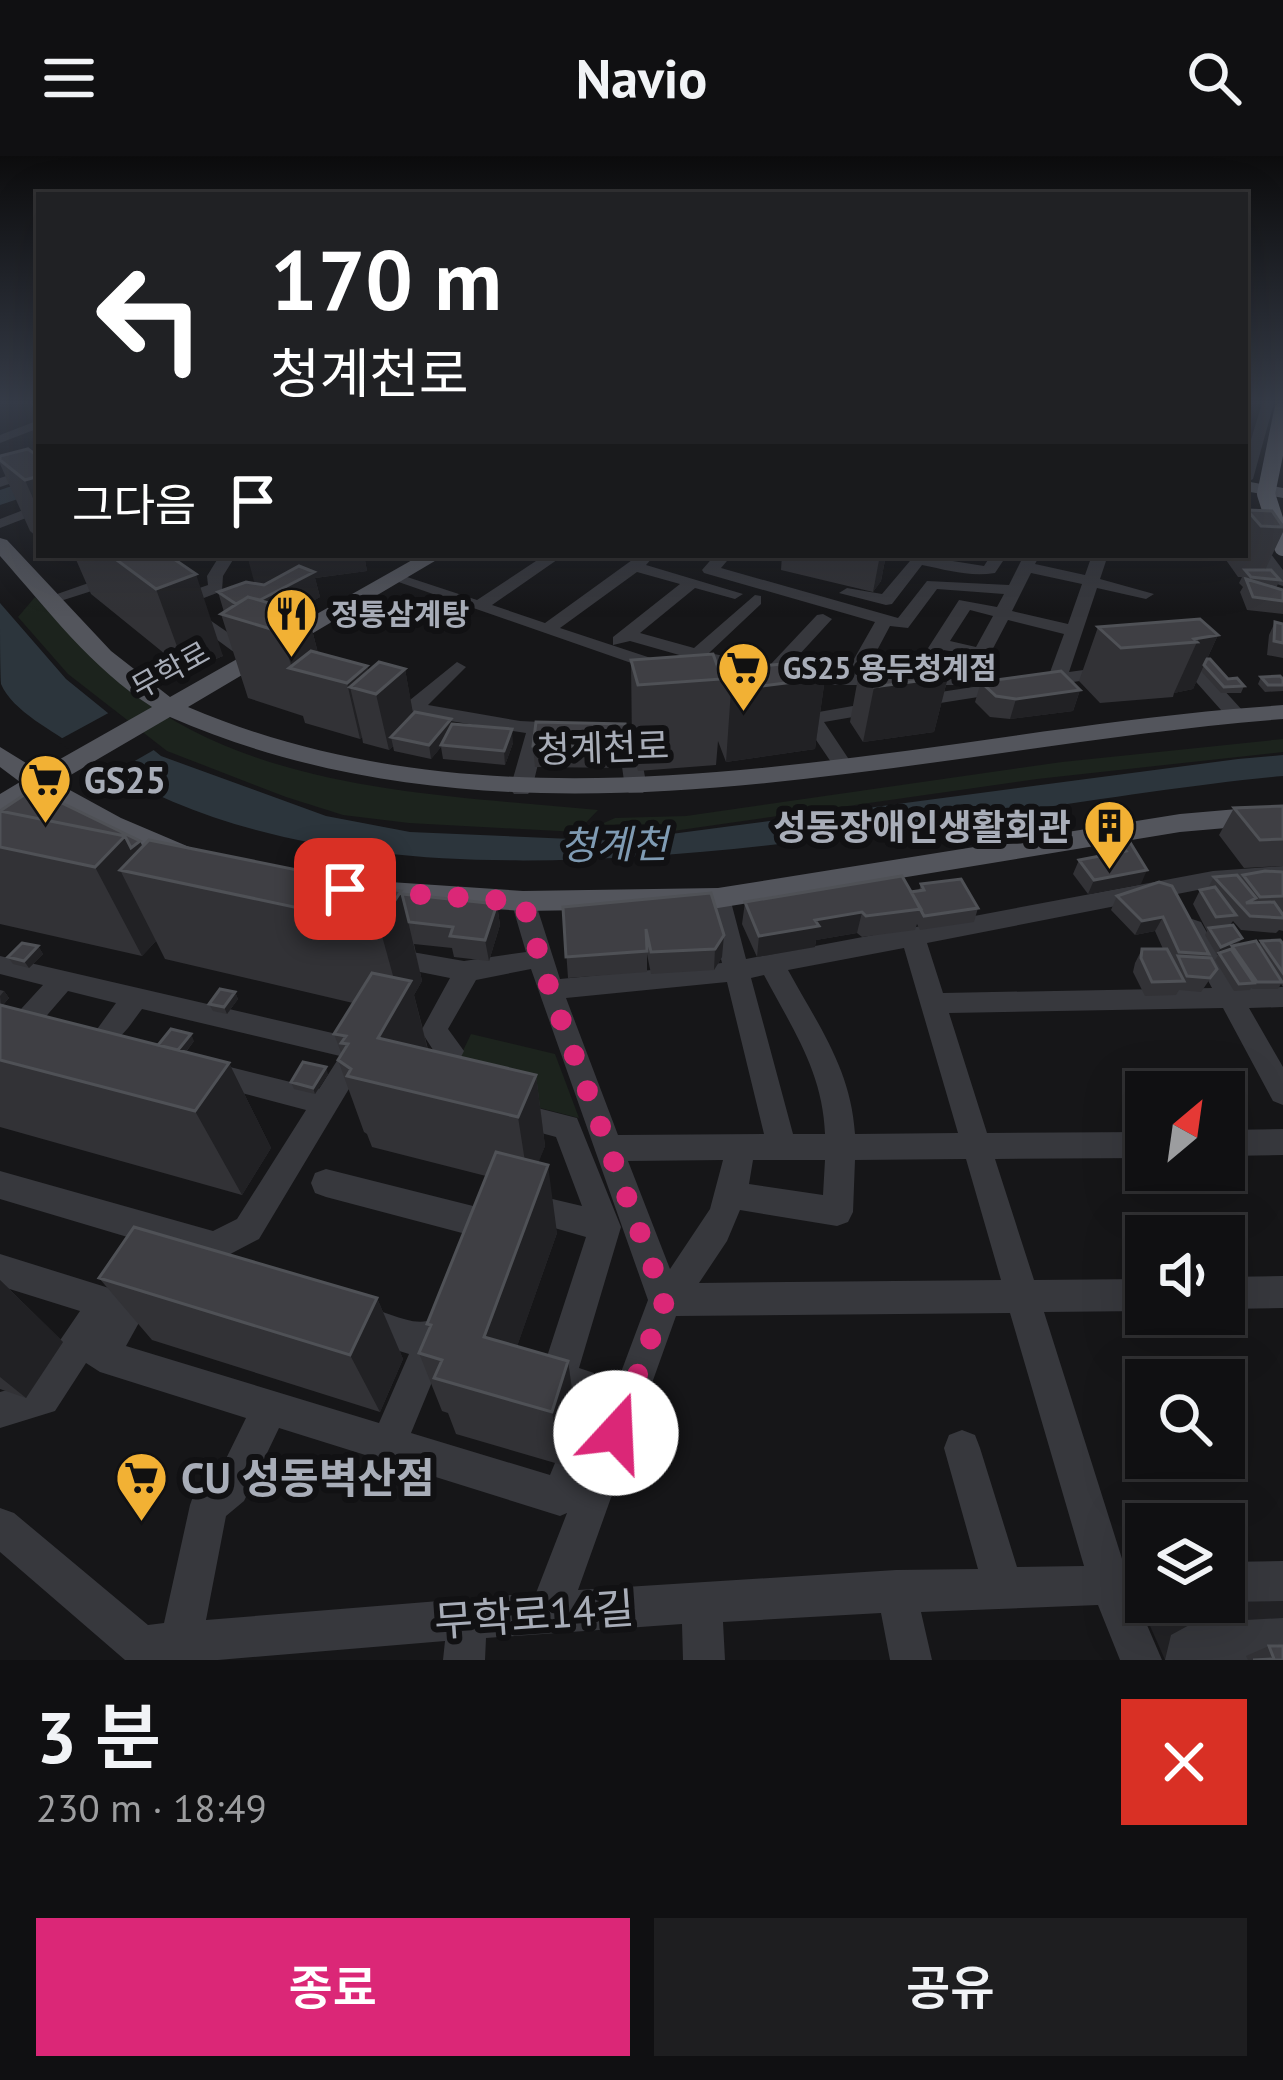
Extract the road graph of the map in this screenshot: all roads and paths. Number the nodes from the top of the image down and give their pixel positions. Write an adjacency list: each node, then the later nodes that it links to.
1 (29, 473): 4 (street)
2 (1265, 473): 10 (highway, bridge)
3 (1248, 482): 5 (main road, bridge)
4 (0, 483)
5 (1283, 489)
6 (36, 509): 7 (street)
7 (0, 524)
8 (1248, 533): 22 (street)
9 (0, 544): 27 (main road, 청계천로)
10 (1283, 547)
11 (117, 558): 27 (street)
12 (226, 558): 38 (street)
13 (430, 558): 21 (main road, 무학로)
14 (551, 558): 29 (street)
15 (721, 558): 32 (street)
16 (997, 558): 20 (street)
17 (1099, 558): 24 (street)
18 (642, 561): 23 (street); 33 (street)
19 (1029, 561): 24 (street); 25 (street)
20 (752, 562)
21 (395, 578): 29 (street); 38 (main road, 무학로)
22 (1283, 581)
23 (693, 582): 28 (street); 34 (street)
24 (1090, 582): 26 (street); 35 (street)
25 (1016, 590): 30 (street); 32 (street)
26 (1146, 594)
27 (51, 599): 48 (main road, 청계천로)
28 (755, 600): 31 (street); 37 (street)
29 (479, 606): 33 (street)
30 (1002, 614): 30 (street); 35 (street)
31 (823, 619): 32 (street); 40 (street)
32 (880, 627): 43 (street)
33 (547, 629): 36 (street)
34 (627, 635): 36 (street); 37 (street)
35 (1078, 636): 42 (street)
36 (608, 650): 41 (street)
37 (697, 655): 40 (street)
38 (264, 663): 48 (main road, 무학로)
39 (457, 667): 47 (street)
40 (773, 672): 43 (street)
41 (676, 673)
42 (1058, 677): 44 (street); 50 (street)
43 (853, 678): 44 (street)
44 (1019, 684): 51 (street)
45 (352, 690): 47 (street)
46 (766, 704): 51 (street)
47 (414, 707): 53 (street)
48 (162, 712): 58 (main road, 무학로); 60 (main road, 청계천로)
49 (1283, 712): 50 (main road, 청계천로)
50 (1236, 715): 57 (main road, 청계천로)
51 (812, 719): 52 (street); 57 (street)
52 (776, 724)
53 (536, 731): 55 (street); 60 (street)
54 (672, 731): 55 (street)
55 (627, 733): 59 (street)
56 (0, 755): 58 (main road)
57 (842, 764): 59 (main road, 청계천로)
58 (48, 777): 61 (main road, 무학로); 64 (main road)
59 (636, 788): 60 (main road, 청계천로)
60 (521, 789)
61 (0, 805)
62 (1283, 814): 63 (main road)
63 (1116, 832): 67 (street); 68 (main road)
64 (212, 863)
65 (1283, 874): 67 (street)
66 (323, 887): 69 (main road)
67 (1163, 890): 70 (street); 81 (street)
68 (718, 898): 69 (main road); 76 (street)
69 (523, 902): 72 (street)
70 (914, 940): 74 (street); 82 (street)
71 (360, 951): 75 (street)
72 (540, 957): 75 (street); 78 (street)
73 (0, 965): 77 (street)
74 (772, 965): 76 (street); 97 (street)
75 (467, 971): 83 (street)
76 (736, 971): 78 (street); 96 (street)
77 (63, 980): 80 (street); 85 (street)
78 (550, 990): 94 (street)
79 (1283, 997): 81 (street)
80 (136, 998): 84 (street); 86 (street)
81 (1235, 1000): 82 (street); 89 (street)
82 (934, 1003): 98 (street)
83 (434, 1031): 86 (street); 103 (street)
84 (108, 1032)
85 (8, 1038): 87 (street)
86 (355, 1049): 90 (street)
87 (139, 1056)
88 (185, 1067): 90 (street)
89 (1283, 1094)
90 (323, 1102): 104 (street)
91 (1283, 1142): 92 (street)
92 (1245, 1143)
93 (1125, 1145): 98 (street)
94 (609, 1148): 95 (street); 112 (street)
95 (740, 1148): 96 (street); 101 (street)
96 (782, 1148): 97 (street)
97 (842, 1148): 98 (street); 101 (street)
98 (977, 1148): 111 (street)
99 (326, 1183): 102 (street)
100 (0, 1185): 104 (street)
101 (732, 1195): 112 (street)
102 (481, 1223): 103 (street); 105 (street)
103 (605, 1227): 119 (street)
104 (176, 1253): 107 (street); 114 (street)
105 (464, 1263)
106 (0, 1270): 114 (street)
107 (211, 1280)
108 (1283, 1292): 109 (street)
109 (1245, 1293)
110 (1125, 1296): 111 (street)
111 (1023, 1299): 112 (street); 122 (street)
112 (665, 1300): 129 (street)
113 (447, 1303): 116 (street)
114 (117, 1306): 117 (street); 118 (street)
115 (321, 1312): 116 (street)
116 (430, 1343): 119 (street)
117 (270, 1407): 119 (street); 133 (street)
118 (0, 1410)
119 (388, 1444)
120 (962, 1448): 126 (street)
121 (0, 1527): 133 (street)
122 (1125, 1576)
123 (1283, 1581): 124 (street)
124 (1245, 1582)
125 (1125, 1584): 126 (street, 무학로14길)
126 (1003, 1587): 127 (street, 무학로14길)
127 (896, 1591): 128 (street, 무학로14길); 135 (street)
128 (700, 1602): 129 (street, 무학로14길); 134 (street)
129 (550, 1611): 131 (street, 무학로14길)
130 (1135, 1623): 136 (street)
131 (465, 1639): 133 (street, 무학로14길)
132 (1283, 1639): 137 (street)
133 (153, 1650)
134 (704, 1660)
135 (911, 1660)
136 (1141, 1660)
137 (1186, 1660)

